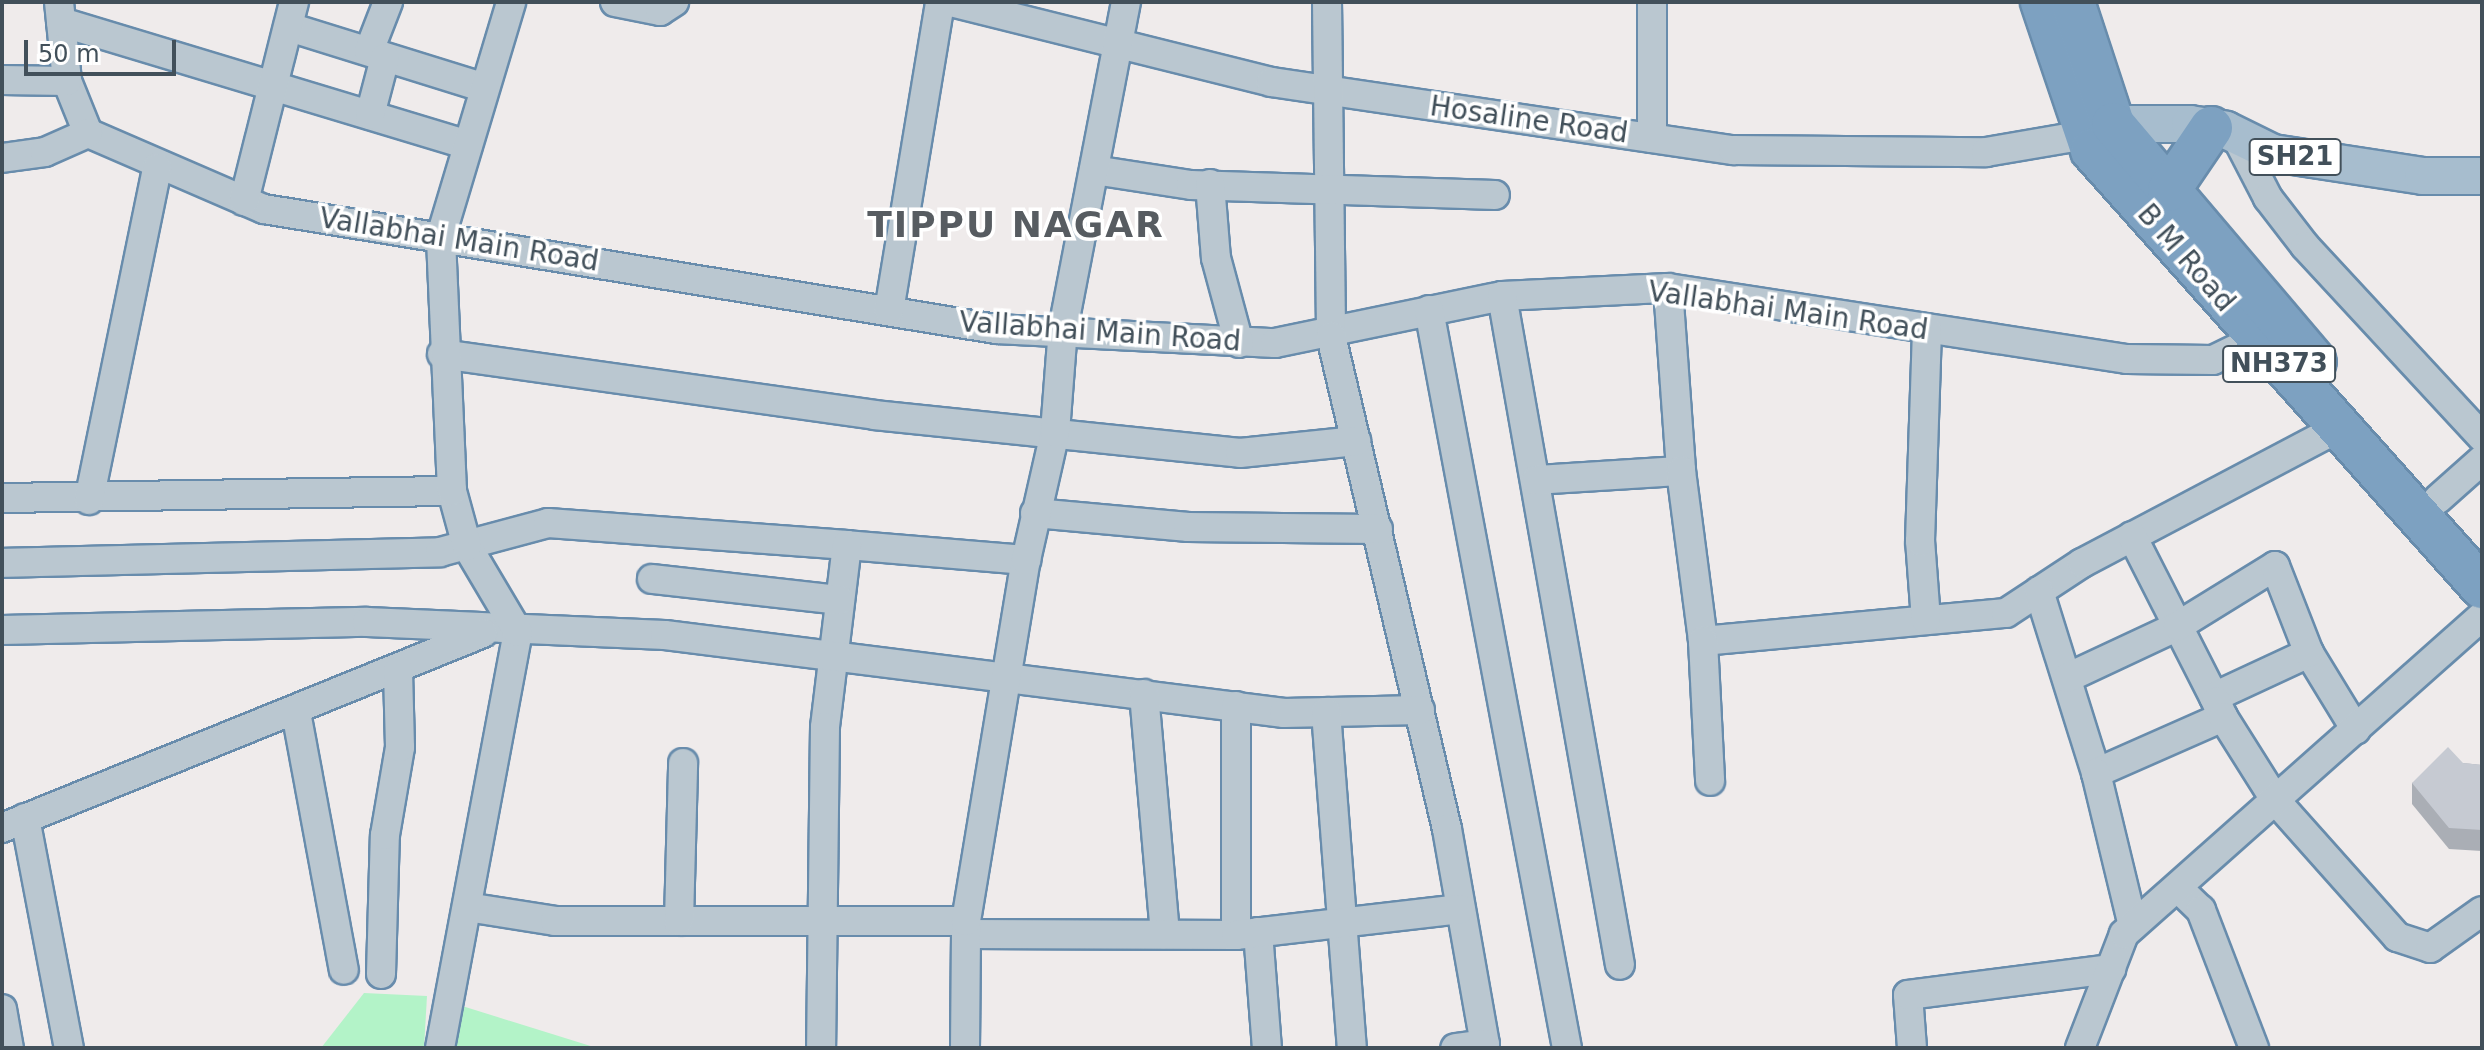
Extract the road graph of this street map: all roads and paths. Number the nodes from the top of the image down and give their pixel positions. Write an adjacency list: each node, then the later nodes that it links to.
1 (388, 2): 15 (street)
2 (511, 2): 19 (street)
3 (615, 2): 4 (street)
4 (674, 2)
5 (940, 2): 40 (street)
6 (951, 2): 14 (street, Hosaline Road)
7 (1126, 2): 14 (street)
8 (1327, 2): 20 (street)
9 (1652, 2): 25 (street)
10 (2042, 2): 22 (highway, B M Road / NH373)
11 (2073, 2): 22 (highway, NH373)
12 (60, 12): 17 (street); 18 (street)
13 (291, 14): 15 (street); 18 (street)
14 (1121, 46): 20 (street, Hosaline Road); 29 (street)
15 (377, 54): 19 (street); 21 (street)
16 (2, 80): 17 (street)
17 (67, 81): 23 (street)
18 (277, 86): 21 (street); 35 (street)
19 (485, 88): 26 (street)
20 (1333, 91): 25 (street, Hosaline Road); 32 (street)
21 (370, 115): 26 (street)
22 (2099, 129): 24 (main road, SH21); 25 (street, Hosaline Road); 33 (highway, NH373); 44 (highway, B M Road / NH373)
23 (88, 133): 27 (street); 28 (street, Vallabhai Main Road)
24 (2224, 133): 30 (main road, SH21); 33 (highway); 49 (street)
25 (1652, 138)
26 (468, 145): 36 (street)
27 (2, 158)
28 (157, 168): 35 (street, Vallabhai Main Road); 57 (street)
29 (1094, 170): 31 (street); 41 (street)
30 (2482, 176)
31 (1210, 184): 32 (street); 45 (street)
32 (1333, 186): 34 (street); 43 (street)
33 (2169, 190): 56 (highway, NH373)
34 (1495, 195)
35 (244, 201): 36 (street, Vallabhai Main Road)
36 (441, 236): 40 (street, Vallabhai Main Road); 46 (street)
37 (1668, 288): 38 (street, Vallabhai Main Road); 42 (street, Vallabhai Main Road); 52 (street)
38 (1502, 296): 39 (street, Vallabhai Main Road); 53 (street)
39 (1429, 310): 43 (street, Vallabhai Main Road); 119 (street)
40 (889, 311): 41 (street, Vallabhai Main Road)
41 (1063, 329): 45 (street, Vallabhai Main Road); 48 (street)
42 (1927, 330): 44 (street, Vallabhai Main Road); 71 (street)
43 (1331, 336): 45 (street, Vallabhai Main Road); 50 (street)
44 (2256, 339): 47 (highway, B M Road / NH373)
45 (1239, 343)
46 (442, 354): 48 (street); 54 (street)
47 (2340, 427): 60 (street); 67 (highway, B M Road / NH373)
48 (1055, 432): 50 (street); 58 (street)
49 (2482, 437)
50 (1356, 441): 59 (street)
51 (2482, 460): 56 (street)
52 (1681, 471): 53 (street); 76 (street)
53 (1536, 480): 105 (street)
54 (452, 491): 57 (street); 62 (street)
55 (2, 498): 57 (street)
56 (2438, 499): 63 (highway, NH373)
57 (89, 500)
58 (1035, 513): 59 (street); 64 (street)
59 (1378, 529): 85 (street)
60 (2132, 536): 68 (street); 72 (street)
61 (847, 545): 62 (street); 64 (street); 69 (street)
62 (467, 546): 65 (street); 74 (street)
63 (2482, 547)
64 (1026, 560): 80 (street)
65 (2, 563)
66 (652, 579): 69 (street)
67 (2482, 587)
68 (2039, 591): 71 (street); 81 (street)
69 (840, 600): 78 (street)
70 (2482, 616): 88 (street)
71 (1926, 620): 76 (street)
72 (2178, 626): 77 (street); 81 (street); 84 (street)
73 (2, 630): 75 (street)
74 (518, 632): 75 (street); 78 (street); 95 (street)
75 (485, 633): 79 (street)
76 (1703, 641): 91 (street)
77 (2309, 653): 84 (street); 88 (street)
78 (834, 656): 80 (street); 98 (street)
79 (398, 671): 86 (street); 108 (street)
80 (1010, 675): 82 (street); 102 (street)
81 (2067, 678): 90 (street)
82 (1144, 694): 83 (street); 104 (street)
83 (1236, 706): 87 (street); 103 (street)
84 (2218, 707): 90 (street); 92 (street)
85 (1420, 710): 87 (street); 96 (street)
86 (296, 712): 93 (street); 107 (street)
87 (1326, 712): 100 (street)
88 (2356, 730): 92 (street)
89 (683, 763): 99 (street)
90 (2096, 773): 101 (street)
91 (1710, 781)
92 (2276, 801): 94 (street); 97 (street)
93 (14, 823): 112 (street)
94 (2178, 888): 101 (street); 122 (street)
95 (467, 907): 99 (street); 113 (street)
96 (1461, 909): 100 (street); 110 (street)
97 (2482, 911)
98 (820, 917): 99 (street); 102 (street); 114 (street)
99 (679, 921)
100 (1341, 923): 103 (street); 117 (street)
101 (2133, 926): 106 (street)
102 (966, 927): 104 (street); 115 (street)
103 (1247, 933): 104 (street); 116 (street)
104 (1165, 934)
105 (1620, 965)
106 (2111, 969): 120 (street); 121 (street)
107 (344, 970)
108 (381, 974)
109 (2, 1009): 111 (street)
110 (1486, 1046): 118 (street)
111 (9, 1048)
112 (69, 1048)
113 (440, 1048)
114 (821, 1048)
115 (965, 1048)
116 (1267, 1048)
117 (1352, 1048)
118 (1455, 1048)
119 (1567, 1048)
120 (1912, 1048)
121 (2080, 1048)
122 (2254, 1048)

